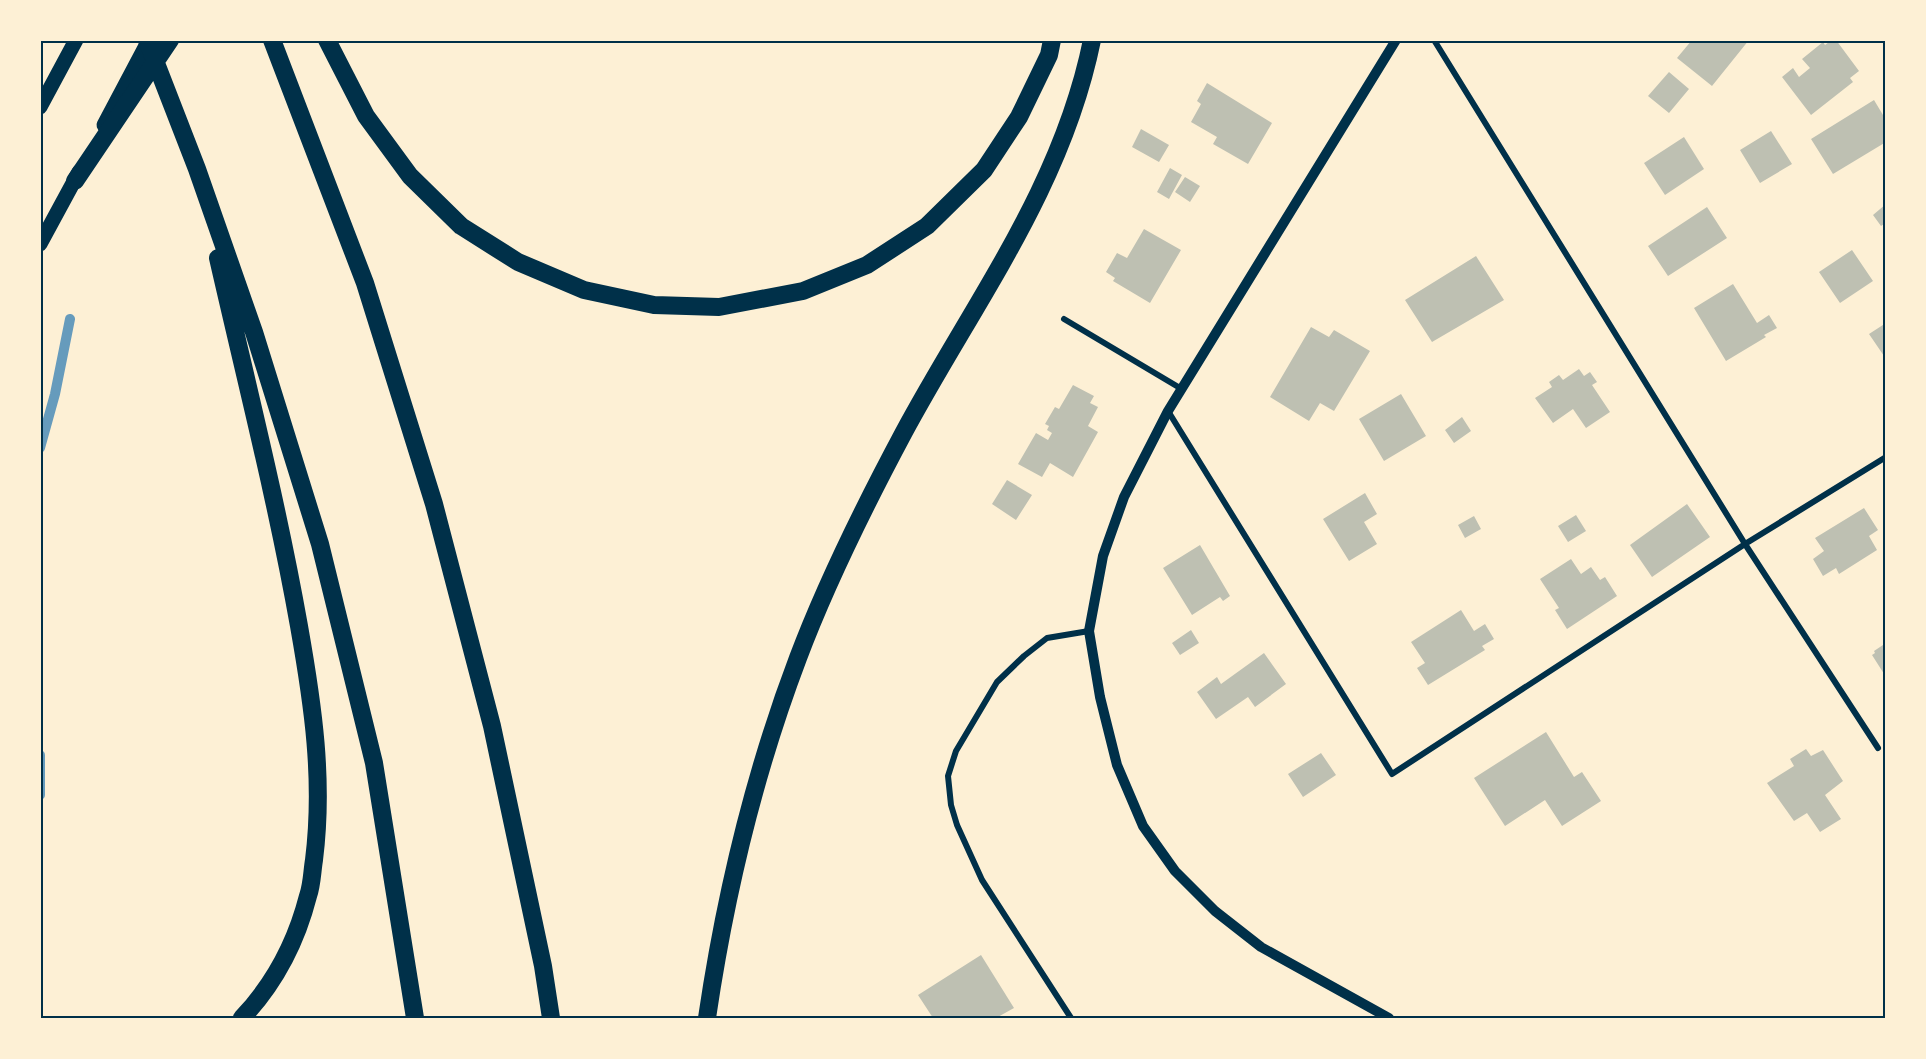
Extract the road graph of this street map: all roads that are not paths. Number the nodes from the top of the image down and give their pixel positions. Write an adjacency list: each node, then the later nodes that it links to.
1 (76, 40): 10 (main road)
2 (148, 40): 11 (highway); 12 (main road)
3 (170, 40): 12 (highway)
4 (272, 40): 23 (highway)
5 (327, 40): 6 (highway)
6 (1052, 40)
7 (1092, 40): 24 (highway)
8 (1395, 40): 15 (street)
9 (1434, 40): 18 (street)
10 (40, 107)
11 (197, 169): 21 (highway); 22 (highway)
12 (75, 181): 13 (main road)
13 (40, 244)
14 (1064, 319): 15 (street)
15 (1180, 388): 16 (street)
16 (1168, 411): 18 (street); 19 (street)
17 (1886, 458): 18 (street)
18 (1745, 544): 20 (street)
19 (1089, 631): 25 (street); 26 (street)
20 (1878, 748)
21 (242, 1018)
22 (416, 1018)
23 (551, 1018)
24 (707, 1018)
25 (1071, 1018)
26 (1389, 1018)

